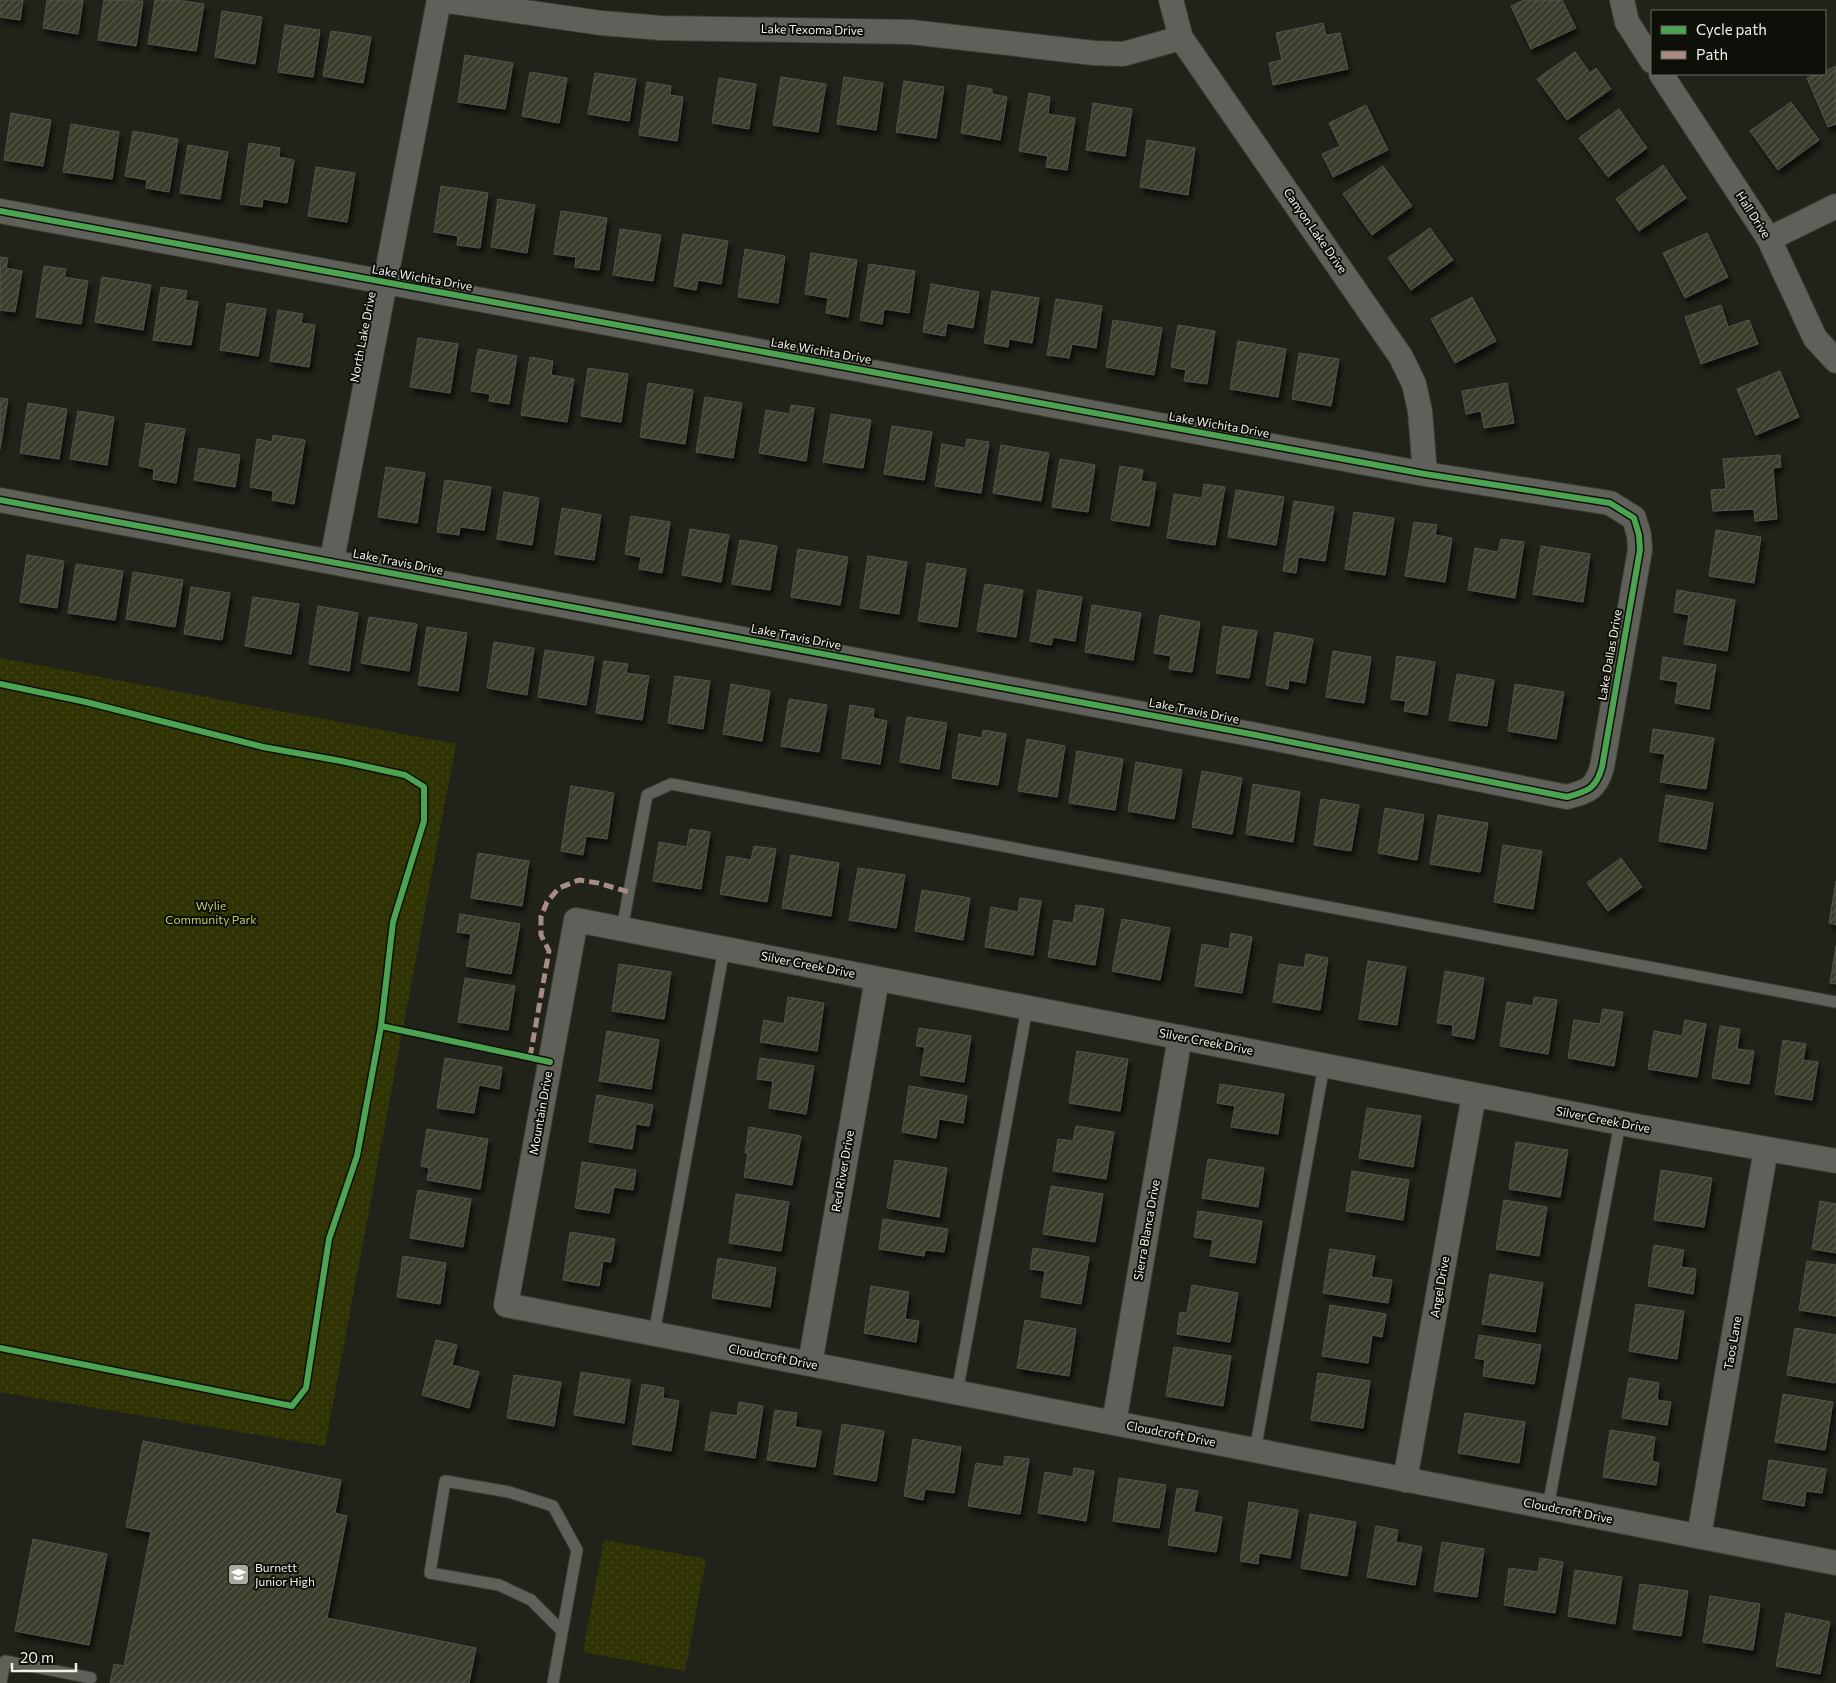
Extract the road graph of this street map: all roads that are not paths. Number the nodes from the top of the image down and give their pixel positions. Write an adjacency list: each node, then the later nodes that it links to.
1 (440, 0): 4 (street, Lake Texoma Drive); 10 (street, North Lake Drive)
2 (1171, 0): 4 (street, Canyon Lake Drive)
3 (1622, 0): 5 (street)
4 (1181, 38): 12 (street, Canyon Lake Drive)
5 (1651, 59)
6 (1662, 75): 9 (street, Hall Drive)
7 (1836, 206): 9 (street)
8 (0, 211): 10 (street, Lake Wichita Drive)
9 (1769, 239): 11 (street, Hall Drive)
10 (385, 282): 12 (street, Lake Wichita Drive); 15 (street, North Lake Drive)
11 (1836, 361)
12 (1425, 474): 14 (street, Lake Wichita Drive)
13 (0, 500): 15 (street, Lake Travis Drive)
14 (1634, 518): 16 (street, Lake Dallas Drive)
15 (332, 560): 16 (street, Lake Travis Drive)
16 (1587, 791)
17 (576, 920): 18 (street, Silver Creek Drive); 29 (street, Mountain Drive)
18 (622, 929): 19 (street, Silver Creek Drive); 21 (lane)
19 (724, 948): 20 (street, Silver Creek Drive); 30 (lane)
20 (877, 978): 22 (street, Silver Creek Drive); 31 (street, Red River Drive)
21 (1836, 1002)
22 (1027, 1008): 23 (street, Silver Creek Drive); 32 (lane)
23 (1180, 1038): 24 (street, Silver Creek Drive); 33 (street, Sierra Blanca Drive)
24 (1324, 1065): 25 (street, Silver Creek Drive); 34 (lane)
25 (1474, 1095): 26 (street, Silver Creek Drive); 35 (street, Angel Drive)
26 (1620, 1123): 27 (street, Silver Creek Drive); 36 (lane)
27 (1766, 1149): 28 (street, Silver Creek Drive); 37 (street, Taos Lane)
28 (1836, 1161)
29 (506, 1305): 30 (street, Cloudcroft Drive)
30 (654, 1334): 31 (street, Cloudcroft Drive)
31 (810, 1364): 32 (street, Cloudcroft Drive)
32 (957, 1393): 33 (street, Cloudcroft Drive)
33 (1114, 1423): 34 (street, Cloudcroft Drive)
34 (1254, 1451): 35 (street, Cloudcroft Drive)
35 (1405, 1480): 36 (street, Cloudcroft Drive)
36 (1548, 1507): 37 (street, Cloudcroft Drive)
37 (1699, 1536): 38 (street, Cloudcroft Drive)
38 (1836, 1563)
39 (562, 1631): 39 (lane); 42 (lane)
40 (91, 1678): 41 (lane)
41 (1, 1683)
42 (553, 1683)

